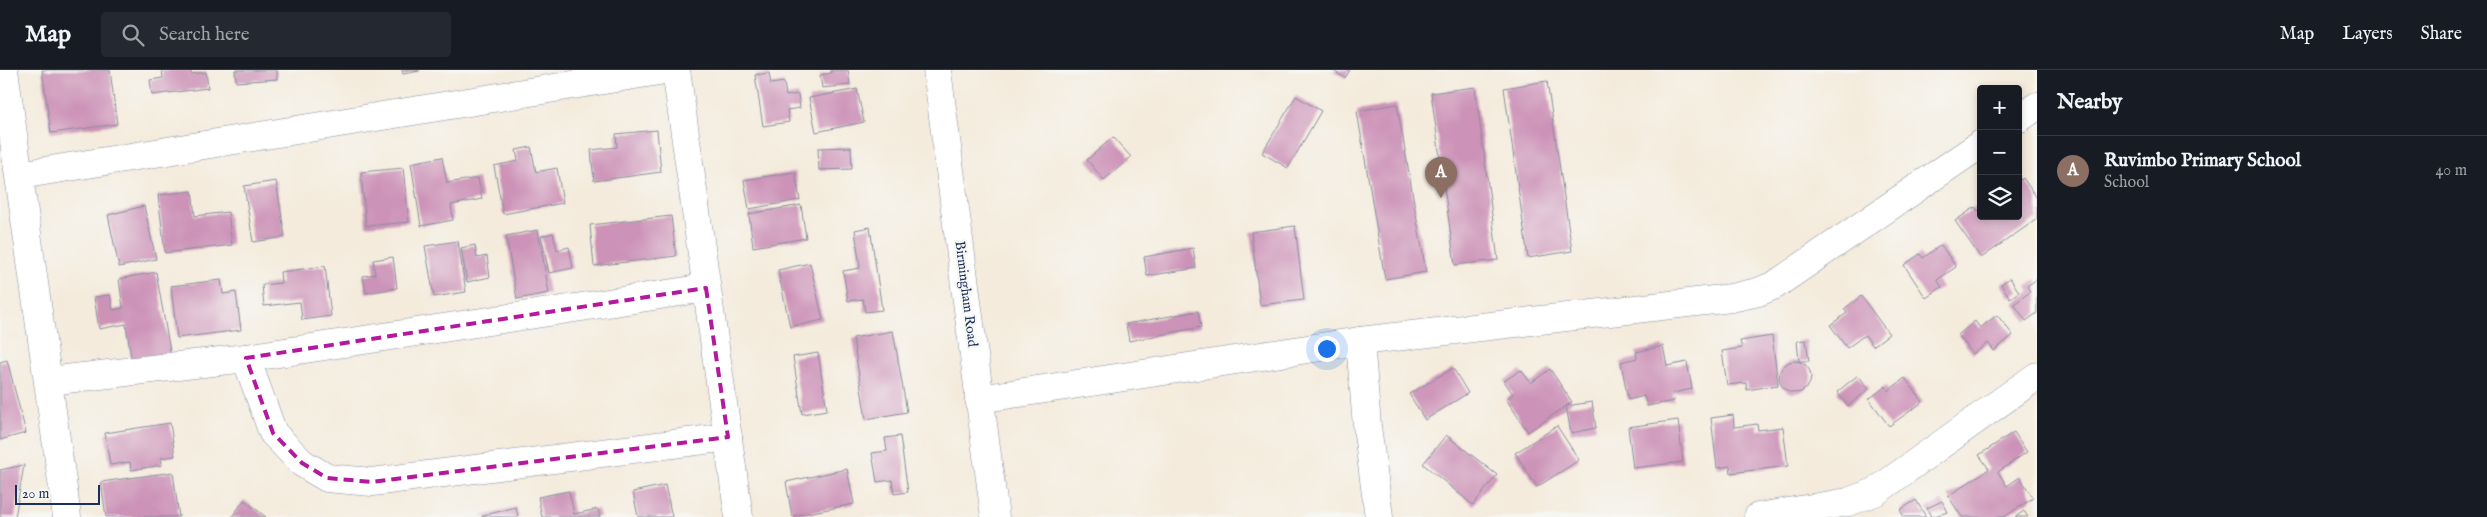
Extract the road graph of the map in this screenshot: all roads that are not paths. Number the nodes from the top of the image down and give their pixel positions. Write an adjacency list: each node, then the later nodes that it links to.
1 (4, 70): 8 (street)
2 (665, 70): 8 (street)
3 (676, 70): 9 (street)
4 (937, 70): 14 (street, Birmingham Road)
5 (2037, 106): 6 (street)
6 (2022, 115)
7 (1977, 147): 10 (street)
8 (20, 175): 13 (street)
9 (706, 288): 11 (street); 15 (street)
10 (1360, 341): 14 (street); 19 (street)
11 (246, 358): 13 (street); 15 (street)
12 (2037, 376): 20 (street)
13 (49, 380): 16 (street)
14 (980, 399): 18 (street, Birmingham Road)
15 (728, 437): 17 (street)
16 (67, 517)
17 (739, 517)
18 (995, 517)
19 (1379, 517)
20 (1758, 517)

